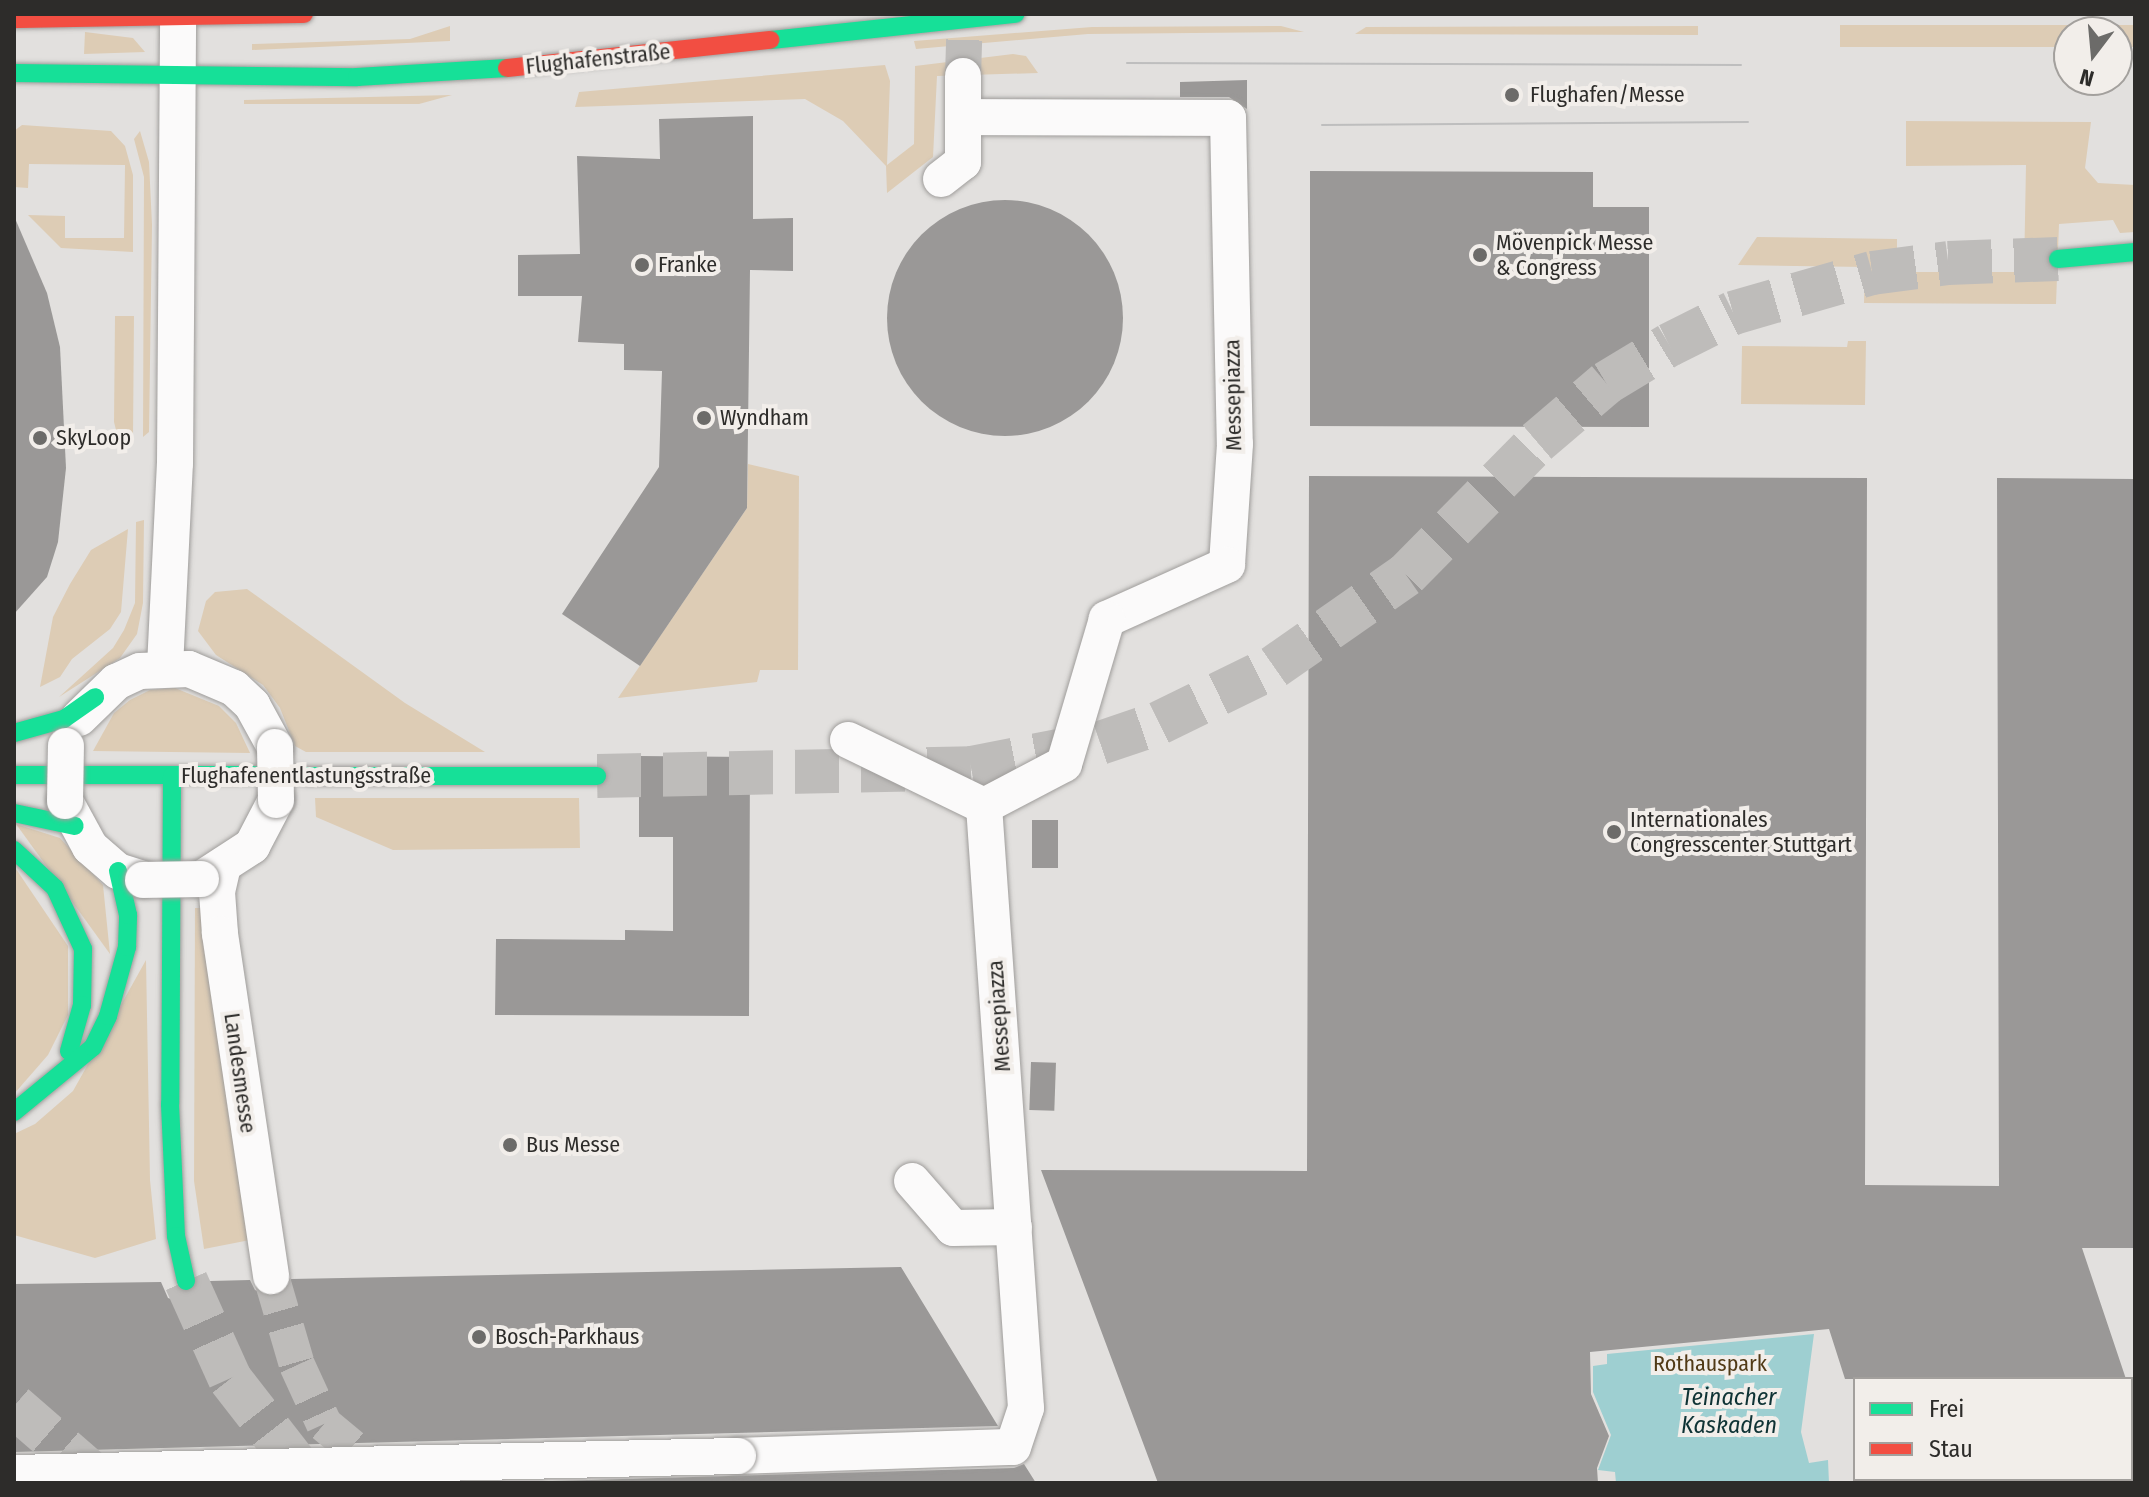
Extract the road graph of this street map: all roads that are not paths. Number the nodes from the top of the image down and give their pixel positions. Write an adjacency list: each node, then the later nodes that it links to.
1 (304, 14): 3 (main road)
2 (1016, 14): 8 (main road, Flughafenstraße)
3 (178, 15): 4 (main road); 8 (street)
4 (80, 16): 5 (main road)
5 (14, 19)
6 (14, 73): 8 (main road, Flughafenstraße)
7 (963, 76): 9 (street)
8 (178, 78): 13 (street)
9 (963, 117): 10 (street); 20 (street, Messepiazza)
10 (941, 179)
11 (2135, 252): 12 (main road)
12 (2135, 261)
13 (165, 667): 14 (street); 25 (street, bridge)
14 (95, 697): 15 (main road); 22 (street, bridge)
15 (14, 733)
16 (848, 740): 20 (street)
17 (14, 775): 18 (main road, Flughafenentlastungsstraße)
18 (172, 776): 19 (main road, Flughafenentlastungsstraße); 31 (main road)
19 (597, 776)
20 (984, 806): 29 (street, Messepiazza)
21 (14, 813): 22 (main road)
22 (70, 813): 24 (street)
23 (14, 850): 26 (main road)
24 (131, 875): 25 (street, bridge); 26 (main road)
25 (211, 875): 30 (street, Landesmesse)
26 (61, 1076): 27 (main road)
27 (14, 1112)
28 (912, 1181): 29 (street)
29 (1014, 1227): 32 (street, Messepiazza, bridge)
30 (271, 1276)
31 (186, 1281)
32 (14, 1473)

